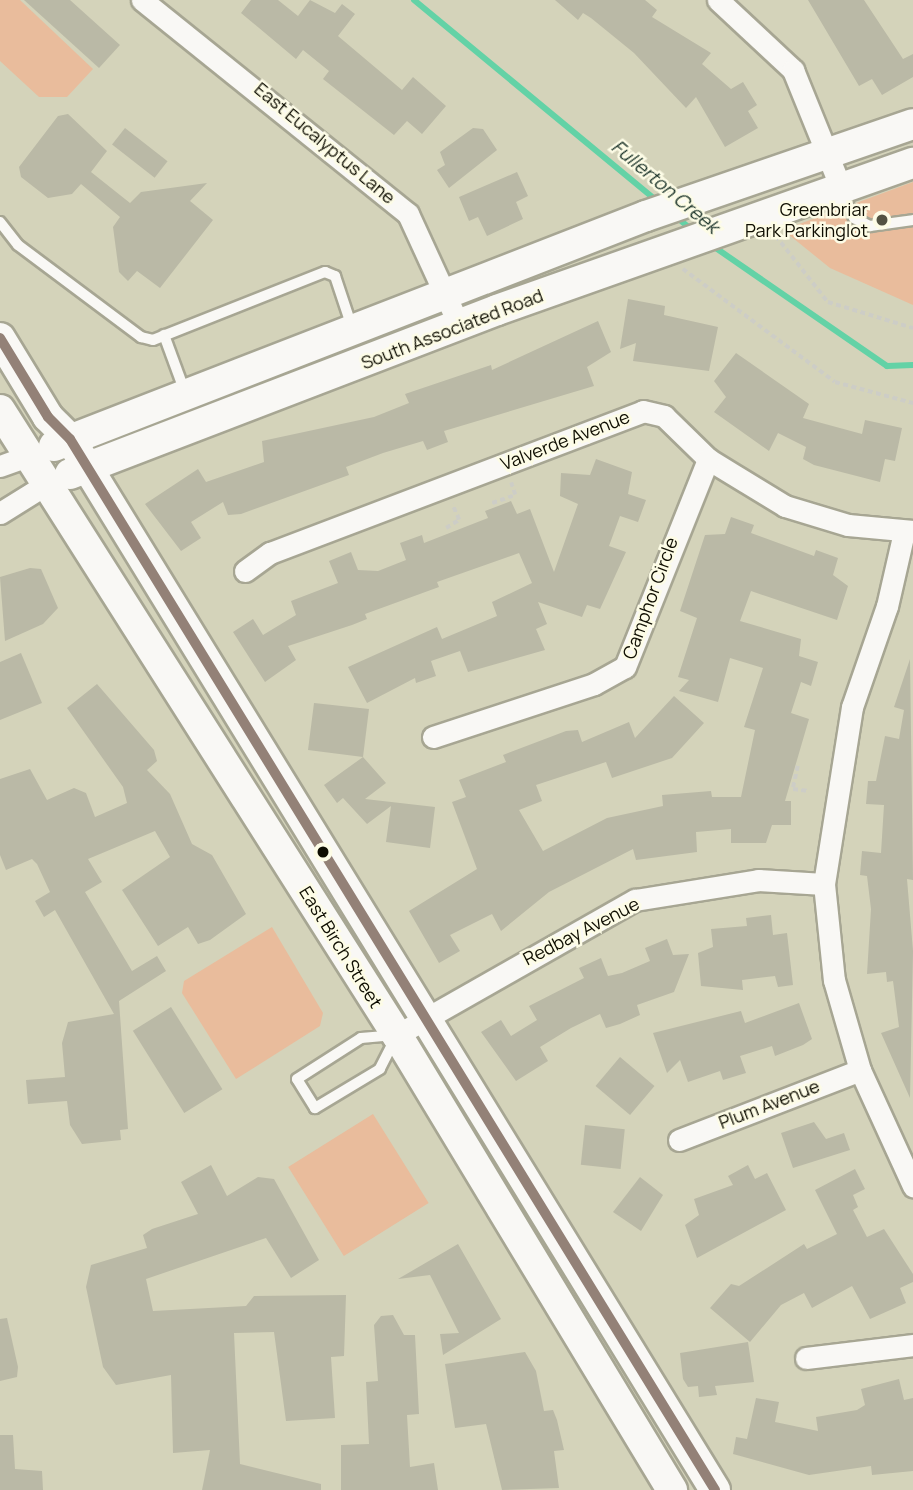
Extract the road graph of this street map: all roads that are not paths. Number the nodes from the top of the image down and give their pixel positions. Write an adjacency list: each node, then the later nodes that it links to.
1 (142, 0): 9 (street, East Eucalyptus Lane)
2 (718, 0): 4 (street)
3 (913, 124): 4 (street, South Associated Road)
4 (829, 151): 6 (street); 9 (street, South Associated Road)
5 (913, 163): 6 (street, South Associated Road)
6 (840, 186): 7 (lane); 10 (street, South Associated Road)
7 (913, 220)
8 (0, 222): 12 (lane)
9 (447, 293): 10 (street, East Eucalyptus Lane); 11 (street, South Associated Road)
10 (459, 325): 20 (street, South Associated Road)
11 (353, 329): 12 (lane); 14 (street, South Associated Road)
12 (164, 335): 14 (lane)
13 (0, 338): 16 (street, East Birch Street)
14 (186, 394): 16 (street, South Associated Road)
15 (0, 410): 17 (street, East Birch Street)
16 (70, 439): 17 (street, South Associated Road); 20 (street, East Birch Street)
17 (30, 455): 19 (street, South Associated Road); 21 (street, East Birch Street)
18 (708, 459): 23 (street, Valverde Avenue); 24 (street, Valverde Avenue); 25 (street, Camphor Circle)
19 (0, 466)
20 (87, 467): 21 (street, South Associated Road); 27 (street, East Birch Street)
21 (48, 483): 22 (street, South Associated Road); 28 (street, East Birch Street)
22 (0, 513)
23 (908, 532): 26 (street)
24 (245, 571)
25 (433, 737)
26 (824, 884): 27 (street, Redbay Avenue); 29 (street)
27 (428, 1017): 28 (street, Redbay Avenue); 35 (street, East Birch Street)
28 (397, 1035): 28 (lane); 34 (street, East Birch Street)
29 (860, 1070): 30 (street, Plum Avenue); 31 (street)
30 (679, 1140)
31 (913, 1186)
32 (913, 1345): 33 (street)
33 (806, 1358)
34 (671, 1490)
35 (715, 1490)

